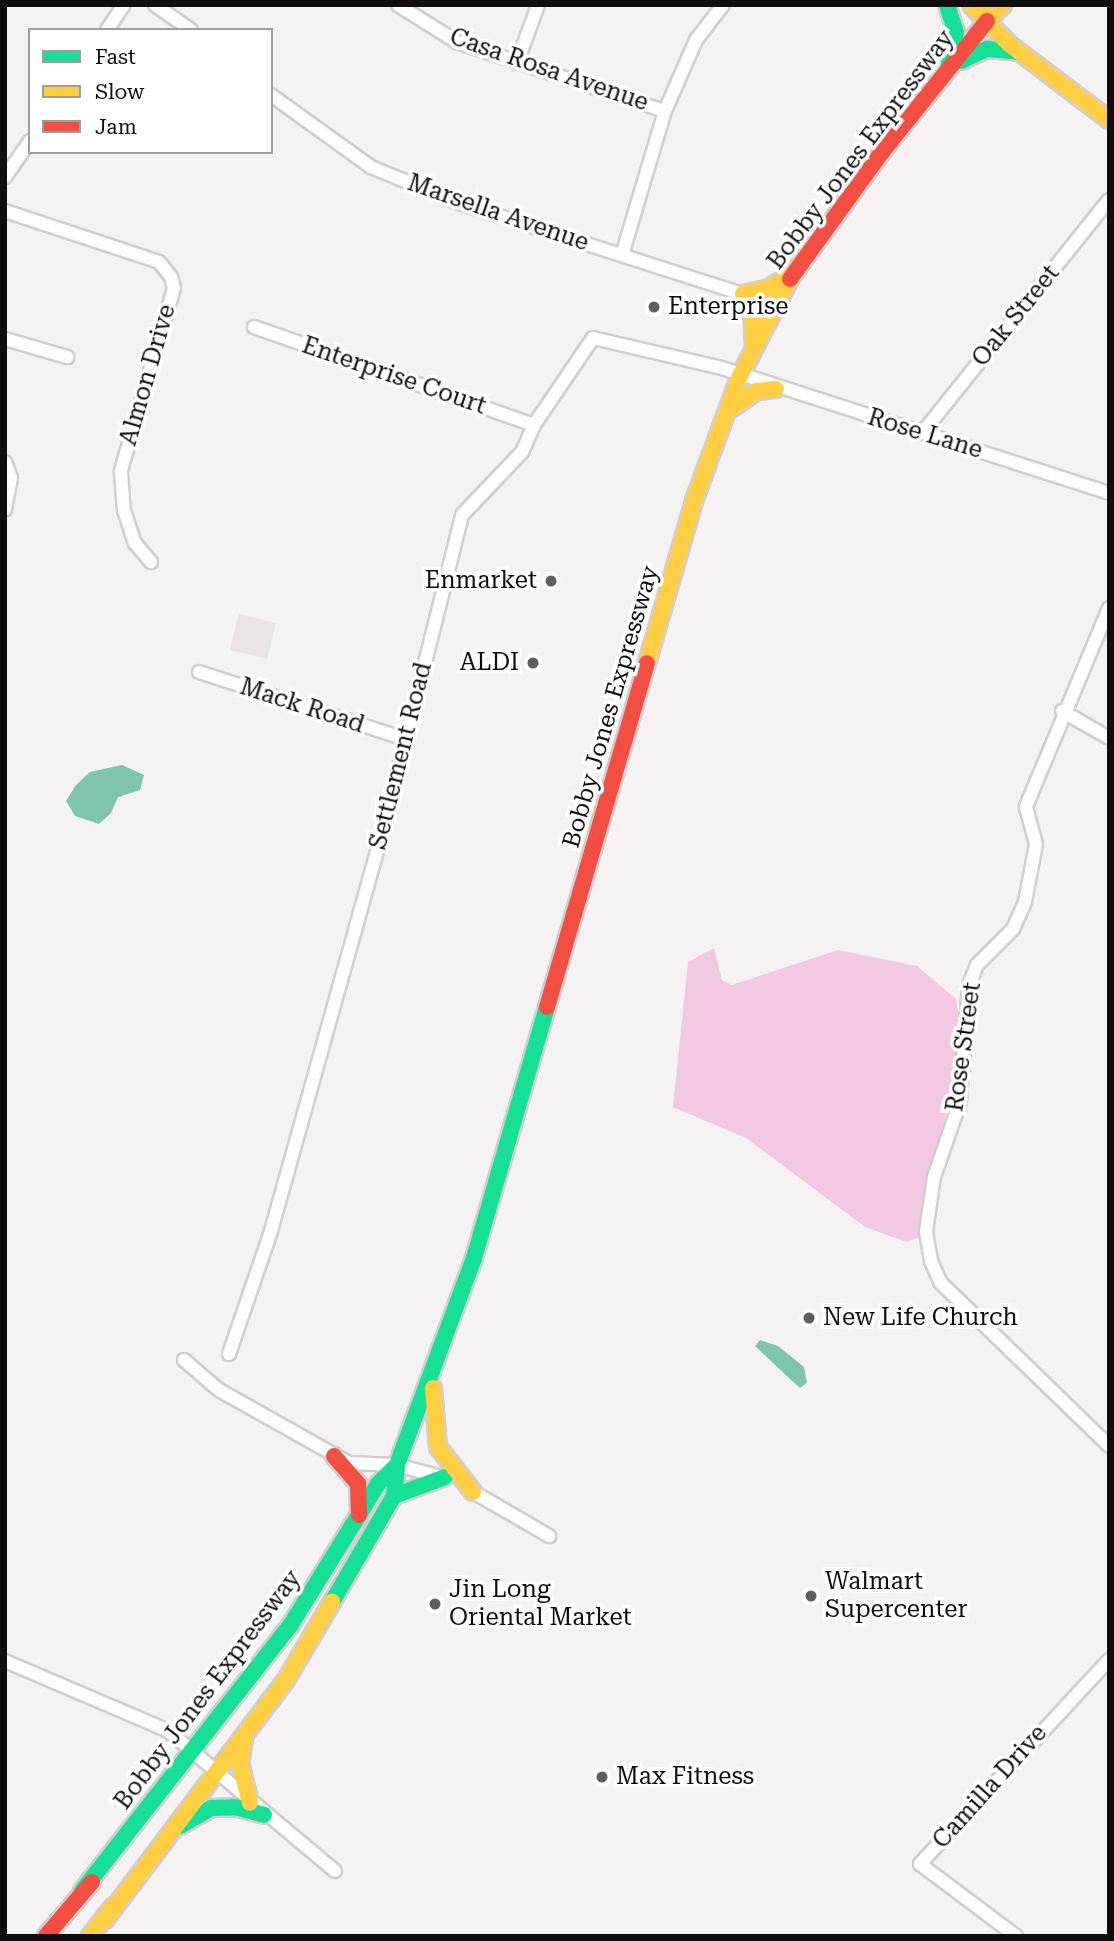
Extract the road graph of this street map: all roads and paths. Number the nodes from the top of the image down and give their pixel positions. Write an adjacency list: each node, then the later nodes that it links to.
1 (124, 5): 10 (street)
2 (155, 5): 11 (street)
3 (398, 5): 13 (street, Casa Rosa Avenue)
4 (538, 5): 13 (street)
5 (723, 5): 16 (street)
6 (947, 5): 14 (main road)
7 (971, 5): 9 (main road)
8 (1003, 5): 9 (main road, Bobby Jones Expressway)
9 (987, 21): 12 (main road); 14 (main road, Bobby Jones Expressway)
10 (108, 28)
11 (188, 28)
12 (1019, 52): 14 (main road); 17 (main road)
13 (517, 63): 16 (street, Casa Rosa Avenue)
14 (947, 74): 23 (main road, Bobby Jones Expressway)
15 (273, 96): 22 (street, Marsella Avenue)
16 (665, 111): 22 (street)
17 (1109, 120)
18 (28, 144): 19 (street)
19 (5, 177)
20 (1109, 200): 33 (street, Oak Street)
21 (5, 211): 37 (street, Almon Drive)
22 (622, 255): 24 (street, Marsella Avenue)
23 (793, 274): 24 (main road); 27 (main road, Bobby Jones Expressway)
24 (743, 294): 27 (main road)
25 (254, 327): 32 (street, Enterprise Court)
26 (5, 339): 28 (street)
27 (754, 347): 29 (main road, Bobby Jones Expressway)
28 (67, 356)
29 (740, 376): 30 (street, Rose Lane); 31 (main road, Bobby Jones Expressway); 32 (street, Settlement Road)
30 (776, 389): 31 (main road); 33 (street, Rose Lane)
31 (727, 412): 45 (main road, Bobby Jones Expressway)
32 (534, 425): 42 (street, Settlement Road)
33 (923, 432): 35 (street, Rose Lane)
34 (5, 462): 36 (street)
35 (1109, 494)
36 (5, 509)
37 (151, 562)
38 (1109, 608): 40 (street, Rose Street)
39 (199, 672): 42 (street, Mack Road)
40 (1062, 711): 41 (street); 46 (street, Rose Street)
41 (1109, 738)
42 (405, 740): 43 (street, Settlement Road)
43 (229, 1354)
44 (184, 1360): 47 (street)
45 (433, 1378): 48 (main road, Bobby Jones Expressway); 50 (main road)
46 (1109, 1446)
47 (334, 1455): 48 (street); 52 (main road)
48 (397, 1465): 49 (street); 51 (main road, Bobby Jones Expressway); 52 (main road, Bobby Jones Expressway)
49 (445, 1477): 50 (street); 51 (main road)
50 (473, 1492): 53 (street)
51 (394, 1496): 56 (main road, Bobby Jones Expressway)
52 (359, 1518): 57 (main road, Bobby Jones Expressway)
53 (549, 1536)
54 (1109, 1660): 67 (street, Camilla Drive)
55 (5, 1661): 57 (street)
56 (244, 1738): 58 (main road, Bobby Jones Expressway); 59 (main road)
57 (195, 1750): 58 (street); 63 (main road, Bobby Jones Expressway)
58 (216, 1770): 59 (street); 61 (main road, Bobby Jones Expressway)
59 (250, 1803): 60 (street)
60 (264, 1815): 61 (main road); 62 (street)
61 (165, 1837): 66 (main road, Bobby Jones Expressway)
62 (335, 1871)
63 (92, 1882): 64 (main road); 65 (main road, Bobby Jones Expressway)
64 (31, 1936)
65 (46, 1936)
66 (92, 1936)
67 (1016, 1936)

